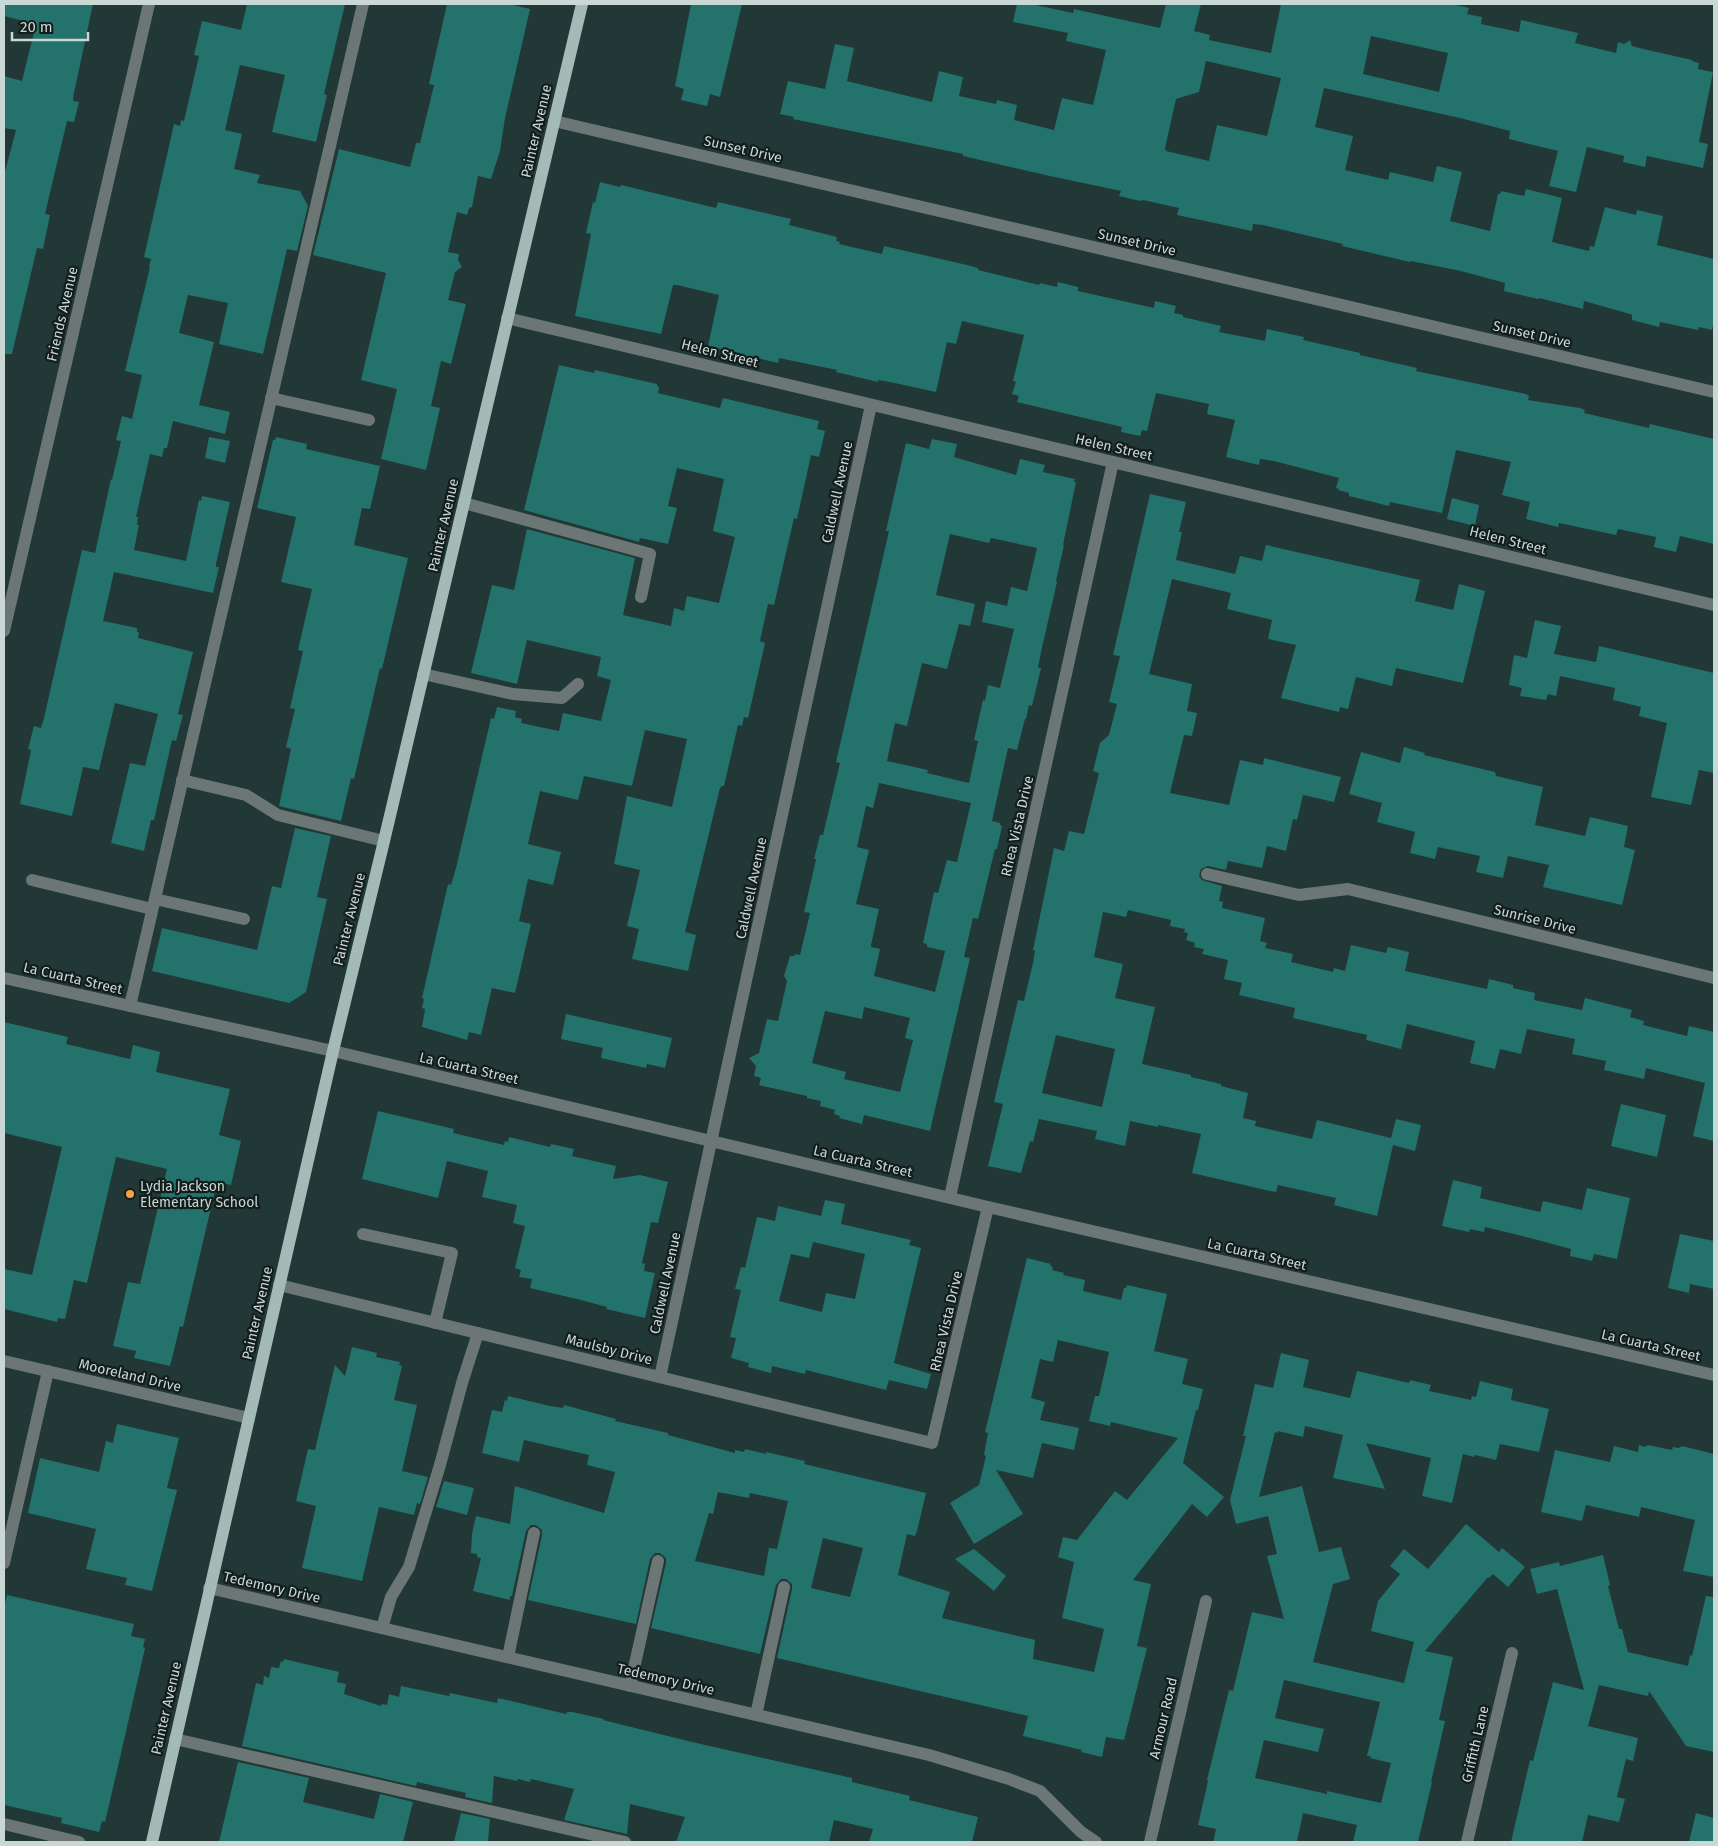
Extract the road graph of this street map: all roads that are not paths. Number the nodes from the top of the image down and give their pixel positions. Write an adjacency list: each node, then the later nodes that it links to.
1 (149, 4): 14 (street, Friends Avenue)
2 (364, 4): 7 (street)
3 (582, 4): 4 (main road, Painter Avenue)
4 (554, 120): 5 (main road, Painter Avenue); 6 (street, Sunset Drive)
5 (507, 318): 8 (street, Helen Street); 11 (main road, Painter Avenue)
6 (1714, 392)
7 (272, 398): 9 (street); 17 (street)
8 (871, 405): 10 (street, Helen Street); 27 (street, Caldwell Avenue)
9 (369, 420)
10 (1113, 462): 13 (street, Helen Street); 28 (street, Rhea Vista Drive)
11 (464, 503): 12 (street); 15 (main road, Painter Avenue)
12 (641, 597)
13 (1714, 605)
14 (4, 630)
15 (423, 674): 16 (street); 18 (main road, Painter Avenue)
16 (578, 684)
17 (182, 780): 18 (street); 21 (street)
18 (384, 841): 26 (main road, Painter Avenue)
19 (1207, 874): 24 (street, Sunrise Drive)
20 (32, 880): 21 (street)
21 (153, 904): 22 (street); 25 (street)
22 (244, 920)
23 (4, 978): 25 (street, La Cuarta Street)
24 (1714, 978)
25 (130, 1006): 26 (street, La Cuarta Street)
26 (333, 1051): 27 (street, La Cuarta Street); 31 (main road, Painter Avenue)
27 (711, 1141): 28 (street, La Cuarta Street); 37 (street, Caldwell Avenue)
28 (950, 1197): 29 (street, La Cuarta Street)
29 (988, 1207): 36 (street, La Cuarta Street); 39 (street, Rhea Vista Drive)
30 (363, 1234): 32 (street)
31 (279, 1285): 32 (street, Maulsby Drive); 38 (main road, Painter Avenue)
32 (435, 1323): 33 (street, Maulsby Drive)
33 (478, 1333): 37 (street, Maulsby Drive); 46 (street)
34 (4, 1362): 35 (street, Mooreland Drive)
35 (48, 1371): 38 (street, Mooreland Drive); 42 (street)
36 (1714, 1376)
37 (660, 1377): 39 (street, Maulsby Drive)
38 (249, 1418): 44 (main road, Painter Avenue)
39 (932, 1443)
40 (534, 1533): 48 (street)
41 (658, 1561): 49 (street)
42 (4, 1563)
43 (784, 1587): 50 (street)
44 (209, 1588): 46 (street, Tedemory Drive); 51 (main road, Painter Avenue)
45 (1206, 1601): 57 (street, Armour Road)
46 (382, 1628): 48 (street, Tedemory Drive)
47 (1512, 1653): 58 (street, Griffith Lane)
48 (508, 1657): 49 (street, Tedemory Drive)
49 (630, 1686): 50 (street, Tedemory Drive)
50 (756, 1715): 56 (street, Tedemory Drive)
51 (174, 1739): 54 (main road, Painter Avenue); 55 (street)
52 (4, 1824): 53 (street)
53 (79, 1842)
54 (152, 1842)
55 (625, 1842)
56 (1096, 1842)
57 (1150, 1842)
58 (1467, 1842)

